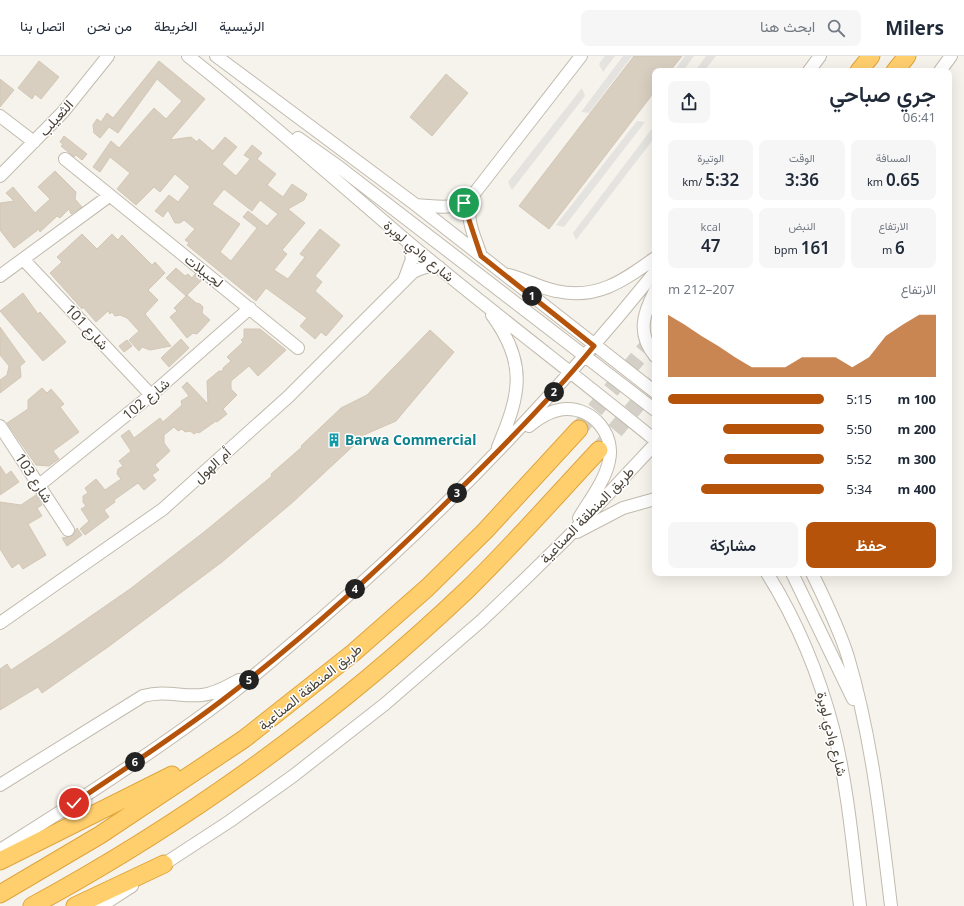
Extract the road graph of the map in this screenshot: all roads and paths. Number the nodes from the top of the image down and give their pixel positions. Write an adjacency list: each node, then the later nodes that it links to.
1 (108, 56): 17 (street, الثعيلب)
2 (188, 56): 15 (street, شارع وادي لوبرة)
3 (216, 56): 14 (street)
4 (225, 56): 14 (street)
5 (581, 56): 20 (street)
6 (820, 56): 10 (street)
7 (871, 56): 11 (highway)
8 (907, 56): 12 (highway)
9 (951, 56): 13 (street)
10 (811, 68)
11 (861, 68)
12 (897, 68)
13 (942, 68)
14 (267, 93): 22 (street)
15 (250, 105): 23 (street, شارع وادي لوبرة); 38 (street)
16 (0, 116): 17 (street)
17 (34, 142): 19 (street, الثعيلب)
18 (65, 159): 21 (street, لجبيلات)
19 (0, 176)
20 (473, 195): 22 (street); 24 (street)
21 (109, 196): 25 (street); 34 (street, لجبيلات)
22 (416, 205): 24 (street)
23 (409, 242): 27 (street, شارع وادي لوبرة); 31 (street, أم الهول)
24 (481, 256): 28 (street)
25 (23, 259): 29 (street); 41 (street, شارع 101)
26 (652, 260): 28 (street)
27 (439, 267): 31 (street, أم الهول); 33 (street, شارع وادي لوبرة)
28 (502, 273): 35 (street)
29 (0, 276)
30 (652, 276): 35 (street)
31 (403, 282): 57 (street, أم الهول)
32 (652, 297): 37 (street)
33 (486, 307): 39 (street, شارع وادي لوبرة); 49 (street)
34 (250, 308): 36 (street, لجبيلات); 41 (street, شارع 102)
35 (594, 346): 38 (street); 40 (street)
36 (298, 348)
37 (652, 352)
38 (585, 357): 39 (street); 42 (street)
39 (572, 372): 43 (street); 46 (street, شارع وادي لوبرة); 49 (street)
40 (652, 390)
41 (151, 395): 50 (street, شارع 102)
42 (652, 408)
43 (652, 416)
44 (0, 426): 50 (street, شارع 103)
45 (579, 429): 60 (highway, طريق المنطقة الصناعية)
46 (652, 438)
47 (652, 447): 53 (street, طريق المنطقة الصناعية)
48 (599, 450): 66 (highway, طريق المنطقة الصناعية)
49 (494, 456): 53 (street); 58 (street)
50 (38, 486): 52 (street, شارع 103)
51 (652, 500): 53 (street)
52 (68, 530)
53 (567, 538): 64 (street, طريق المنطقة الصناعية)
54 (769, 576): 69 (street, شارع وادي لوبرة)
55 (794, 576): 59 (street)
56 (813, 576): 59 (street)
57 (0, 623)
58 (268, 664): 61 (street); 62 (street)
59 (865, 726): 70 (street)
60 (244, 739): 63 (highway); 65 (highway, طريق المنطقة الصناعية)
61 (0, 785)
62 (0, 850)
63 (0, 861)
64 (164, 864): 67 (highway); 68 (street, طريق المنطقة الصناعية)
65 (0, 894)
66 (32, 906)
67 (76, 906)
68 (101, 906)
69 (860, 906)
70 (892, 906)

